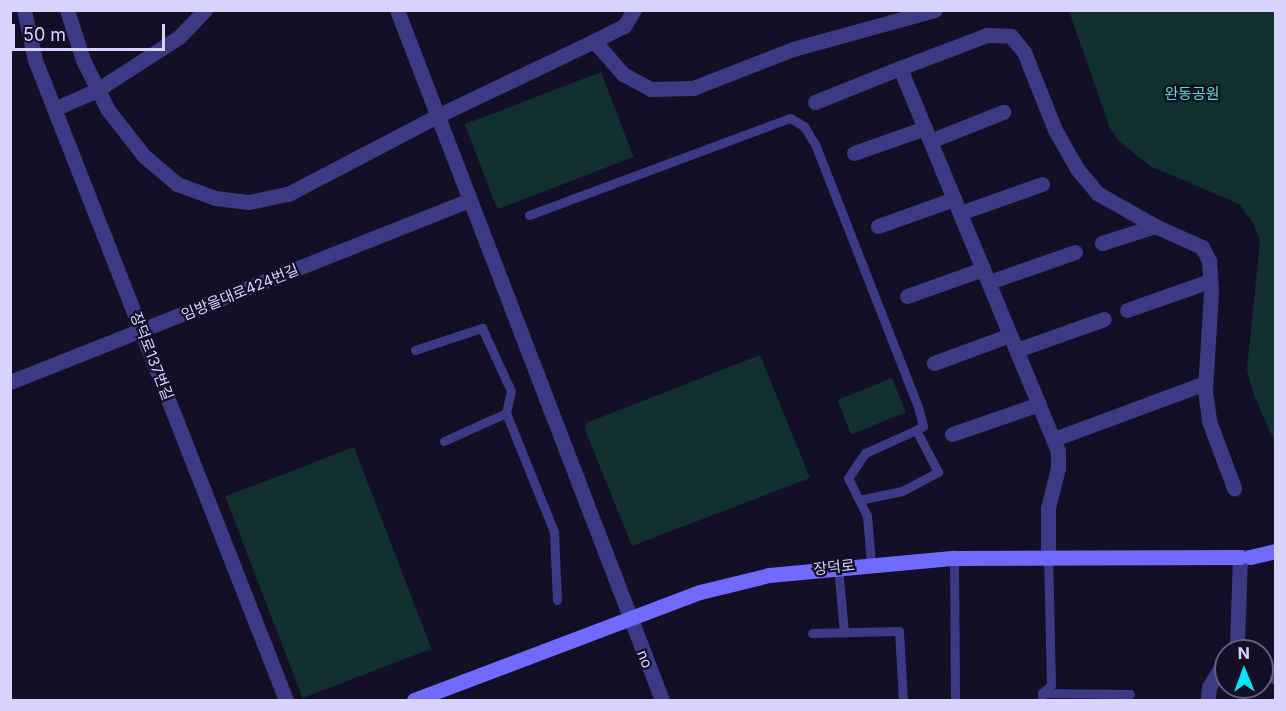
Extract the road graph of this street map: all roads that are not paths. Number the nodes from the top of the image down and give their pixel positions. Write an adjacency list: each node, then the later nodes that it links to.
1 (24, 10): 11 (street, 장덕로137번길)
2 (67, 10): 9 (street)
3 (206, 10): 9 (street)
4 (397, 10): 13 (street, no)
5 (633, 10): 7 (street)
6 (935, 10): 7 (street)
7 (594, 41): 13 (street)
8 (900, 68): 10 (street); 14 (street); 22 (street)
9 (98, 90): 11 (street); 13 (street)
10 (815, 102)
11 (54, 109): 30 (street, 장덕로137번길)
12 (1003, 112): 14 (street)
13 (437, 116): 18 (street, no)
14 (928, 134): 15 (street); 17 (street)
15 (854, 153)
16 (1042, 184): 19 (street)
17 (954, 199): 19 (street); 21 (street)
18 (469, 200): 30 (street, 임방울대로424번길); 53 (street, no)
19 (960, 213): 25 (street)
20 (528, 214): 39 (lane)
21 (878, 226)
22 (1155, 226): 23 (street); 26 (street)
23 (1102, 243)
24 (1075, 252): 25 (street)
25 (986, 275): 27 (street); 31 (street)
26 (1210, 281): 28 (street); 36 (street)
27 (907, 296)
28 (1127, 310)
29 (1104, 319): 32 (street)
30 (143, 331): 35 (street, 임방울대로424번길); 59 (street, 장덕로137번길)
31 (1010, 335): 32 (street); 34 (street)
32 (1017, 350): 37 (street)
33 (415, 351): 38 (lane)
34 (934, 363)
35 (10, 382)
36 (1205, 383): 41 (street); 43 (street)
37 (1039, 404): 40 (street); 41 (street)
38 (506, 413): 42 (lane); 52 (lane)
39 (916, 430): 44 (lane); 44 (lane)
40 (952, 434)
41 (1053, 439): 46 (street)
42 (444, 441)
43 (1234, 488)
44 (859, 500): 50 (lane)
45 (1275, 551): 47 (main road)
46 (1048, 555): 47 (main road, 장덕로); 48 (main road, 장덕로); 58 (lane)
47 (1245, 557): 49 (main road, 장덕로); 56 (street)
48 (954, 558): 50 (main road, 장덕로); 63 (lane)
49 (1275, 558)
50 (871, 563): 51 (main road, 장덕로)
51 (838, 566): 53 (main road, 장덕로); 55 (lane)
52 (557, 600)
53 (628, 618): 60 (main road, 장덕로); 61 (street, no)
54 (812, 633): 55 (lane)
55 (844, 633): 62 (lane)
56 (1237, 639)
57 (1130, 694): 58 (lane)
58 (1042, 697)
59 (286, 700)
60 (414, 700)
61 (662, 700)
62 (903, 700)
63 (955, 700)

